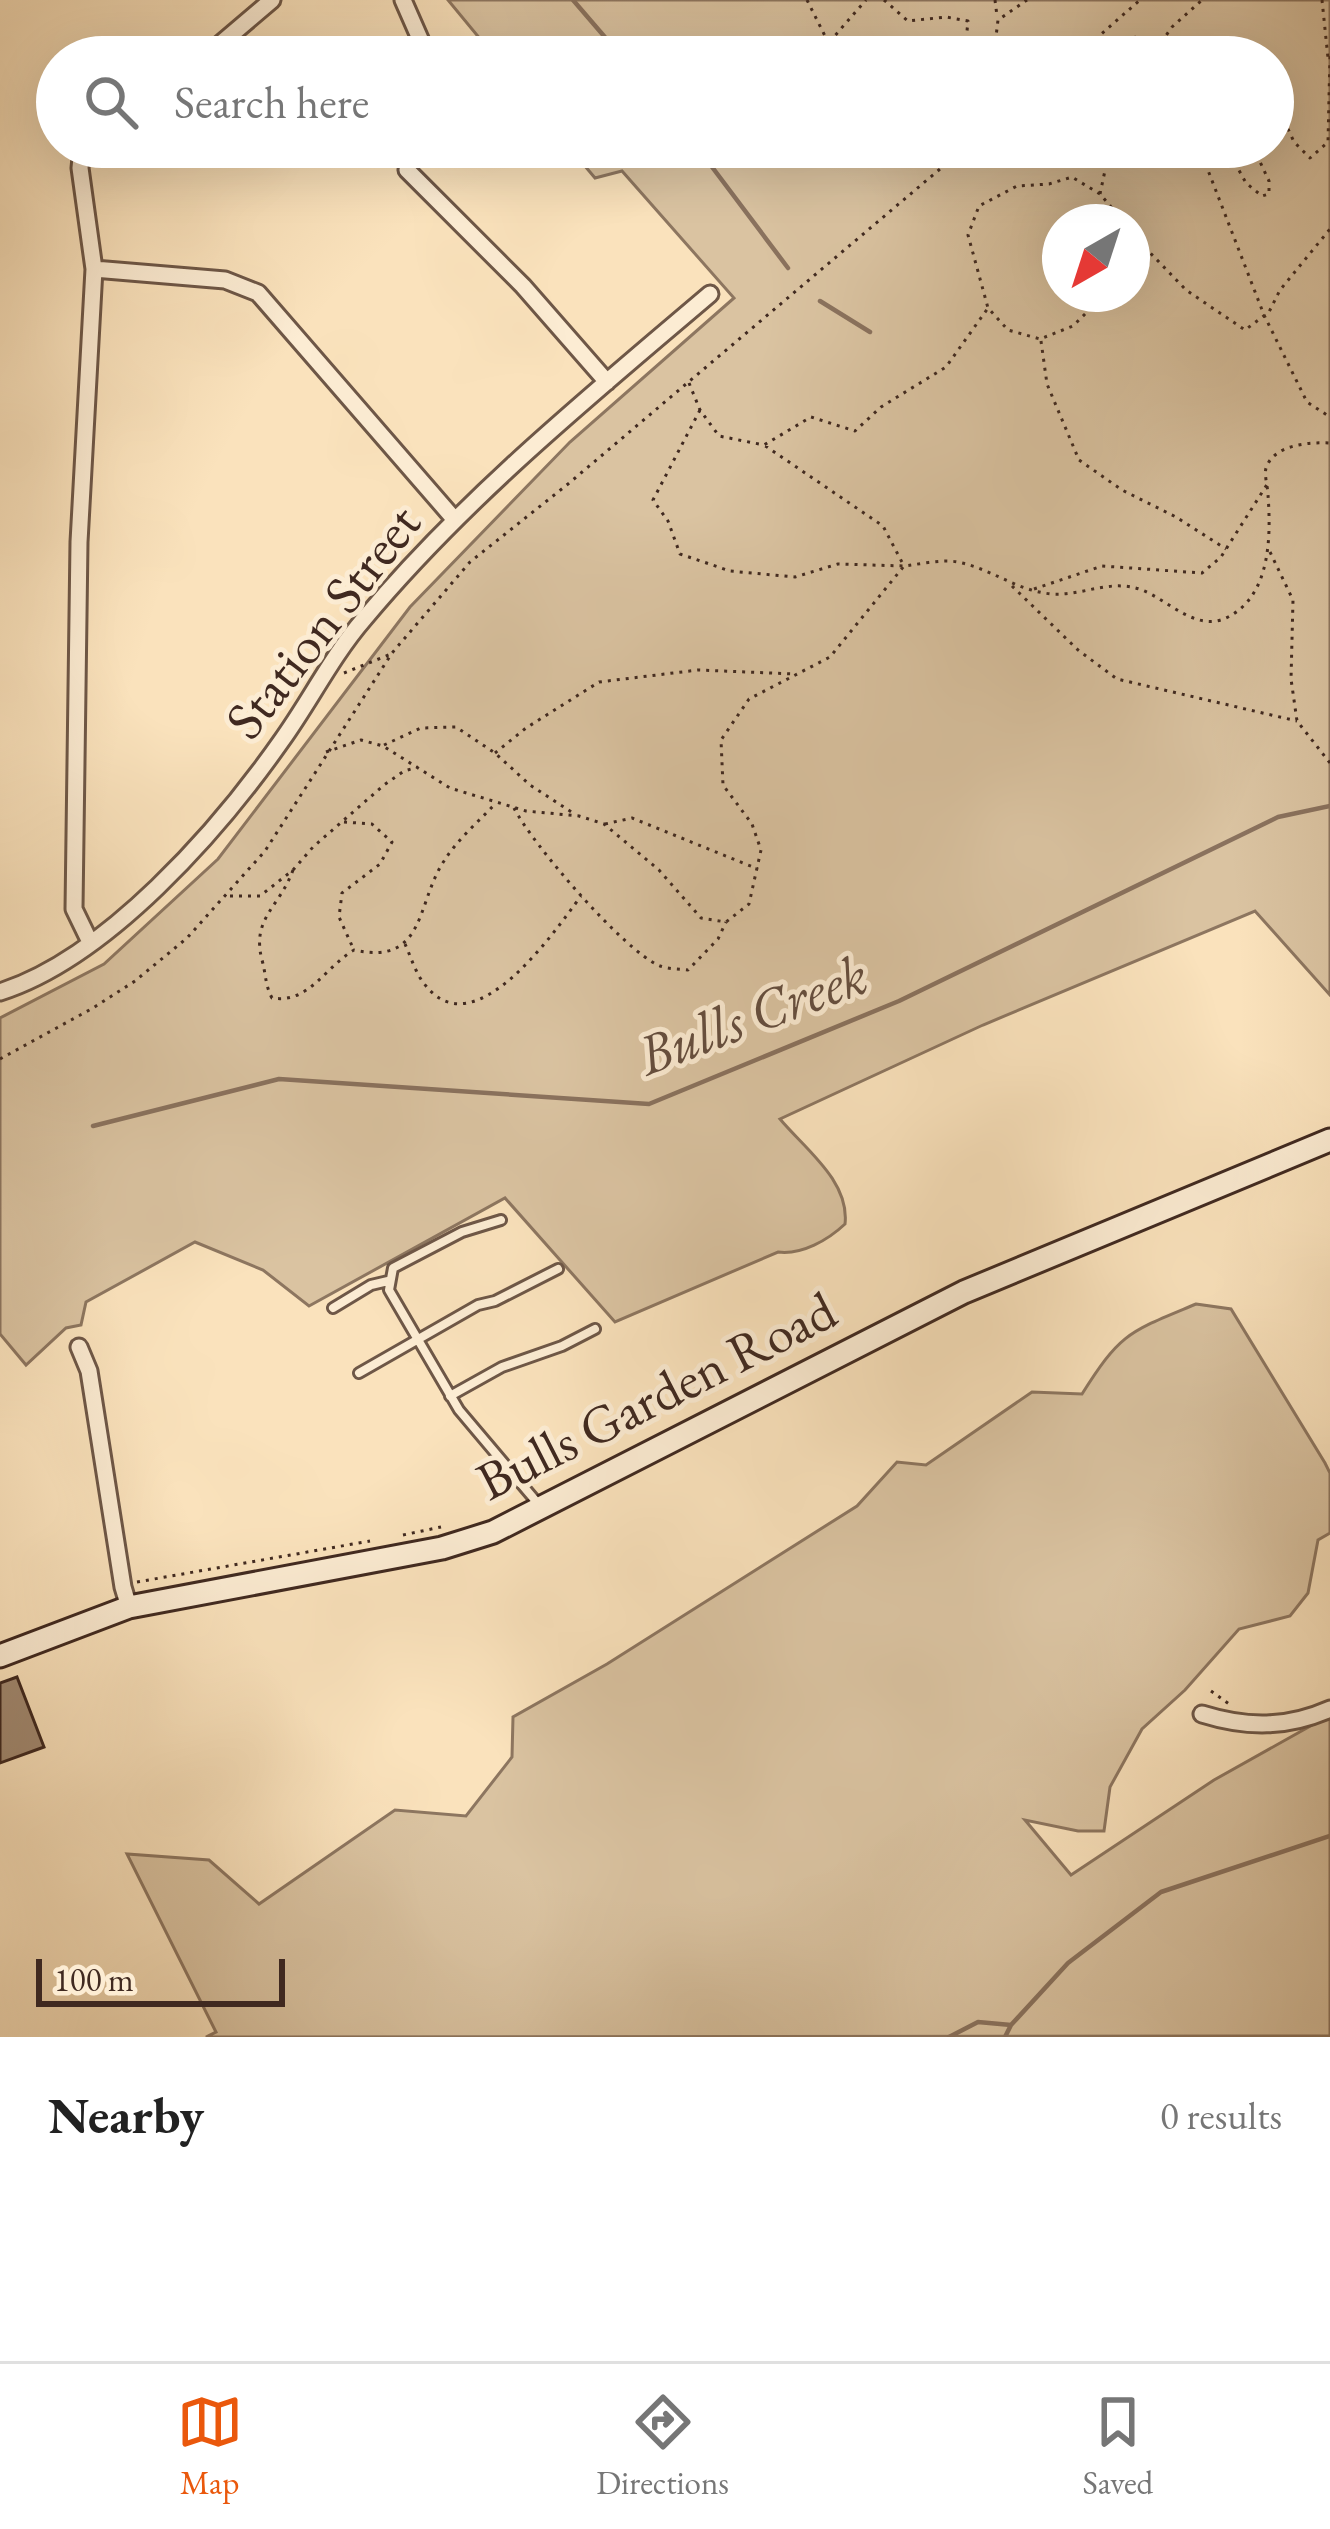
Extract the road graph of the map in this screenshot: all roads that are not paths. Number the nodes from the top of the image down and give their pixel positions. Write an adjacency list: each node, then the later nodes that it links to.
1 (272, 0): 3 (street)
2 (403, 0): 4 (street)
3 (230, 36)
4 (419, 36)
5 (80, 168): 7 (street)
6 (407, 168): 9 (street)
7 (94, 269): 10 (street); 11 (street)
8 (710, 294): 9 (street, Station Street)
9 (607, 382): 10 (street, Station Street)
10 (454, 520): 11 (street, Station Street)
11 (90, 942): 12 (street, Station Street)
12 (0, 992)
13 (1330, 1140): 23 (main road, Bulls Garden Road)
14 (501, 1220): 16 (lane)
15 (558, 1269): 19 (lane)
16 (388, 1281): 17 (lane); 19 (lane)
17 (333, 1307)
18 (595, 1329): 22 (lane)
19 (416, 1339): 21 (lane); 22 (lane)
20 (79, 1347): 24 (street)
21 (359, 1373)
22 (450, 1396): 23 (lane)
23 (541, 1507): 24 (main road, Bulls Garden Road)
24 (129, 1607): 25 (main road, Bulls Garden Road)
25 (0, 1656)
26 (1330, 1709): 27 (street)
27 (1202, 1714)

